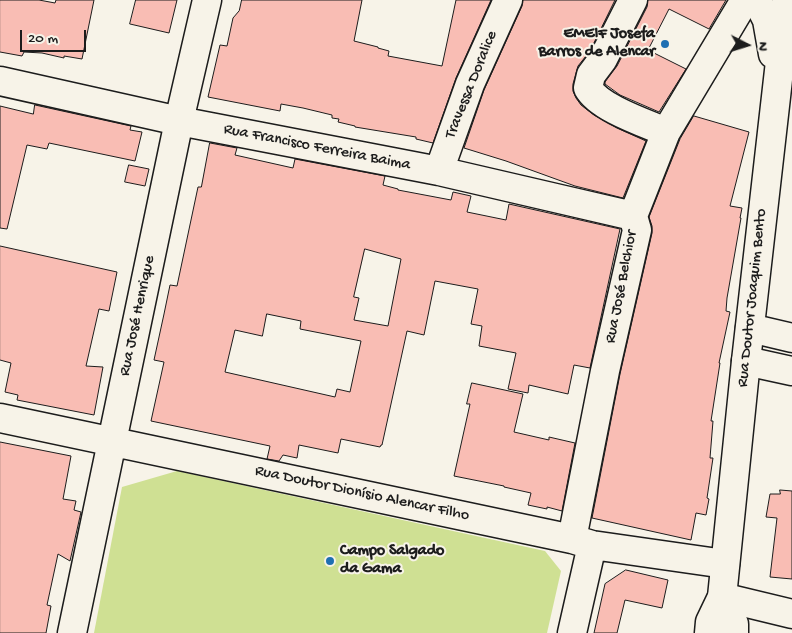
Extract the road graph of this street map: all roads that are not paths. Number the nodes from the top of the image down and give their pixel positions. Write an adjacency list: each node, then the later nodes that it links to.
1 (207, 0): 9 (street, Rua José Henrique)
2 (508, 0): 11 (street, Travessa Doralice)
3 (633, 0): 10 (street)
4 (745, 0): 10 (street, Rua José Belchior)
5 (757, 0): 8 (street)
6 (787, 0): 8 (street, Rua Doutor Joaquim Bento)
7 (0, 81): 9 (street, Rua Francisco Ferreira Baima)
8 (781, 93): 13 (street, Rua Doutor Joaquim Bento)
9 (179, 121): 11 (street, Rua Francisco Ferreira Baima); 18 (street, Rua José Henrique)
10 (666, 132): 12 (street, Rua José Belchior)
11 (439, 171): 12 (street, Rua Francisco Ferreira Baima)
12 (633, 216): 19 (street, Rua José Belchior)
13 (750, 328): 14 (street); 15 (street, Rua Doutor Joaquim Bento)
14 (792, 338)
15 (746, 361): 16 (street); 20 (street, Rua Doutor Joaquim Bento)
16 (792, 371)
17 (0, 418): 18 (street, Rua Doutor Dionísio Alencar Filho)
18 (111, 441): 19 (street, Rua Doutor Dionísio Alencar Filho); 23 (street, Rua José Henrique)
19 (582, 542): 20 (street, Rua Doutor Dionísio Alencar Filho); 24 (street, Rua José Belchior)
20 (725, 564): 21 (street, Rua Doutor Joaquim Bento)
21 (722, 597): 22 (street); 25 (street, Rua Doutor Joaquim Bento); 26 (street, Rua Doutor Joaquim Bento)
22 (792, 614)
23 (72, 633)
24 (572, 633)
25 (709, 633)
26 (734, 633)

